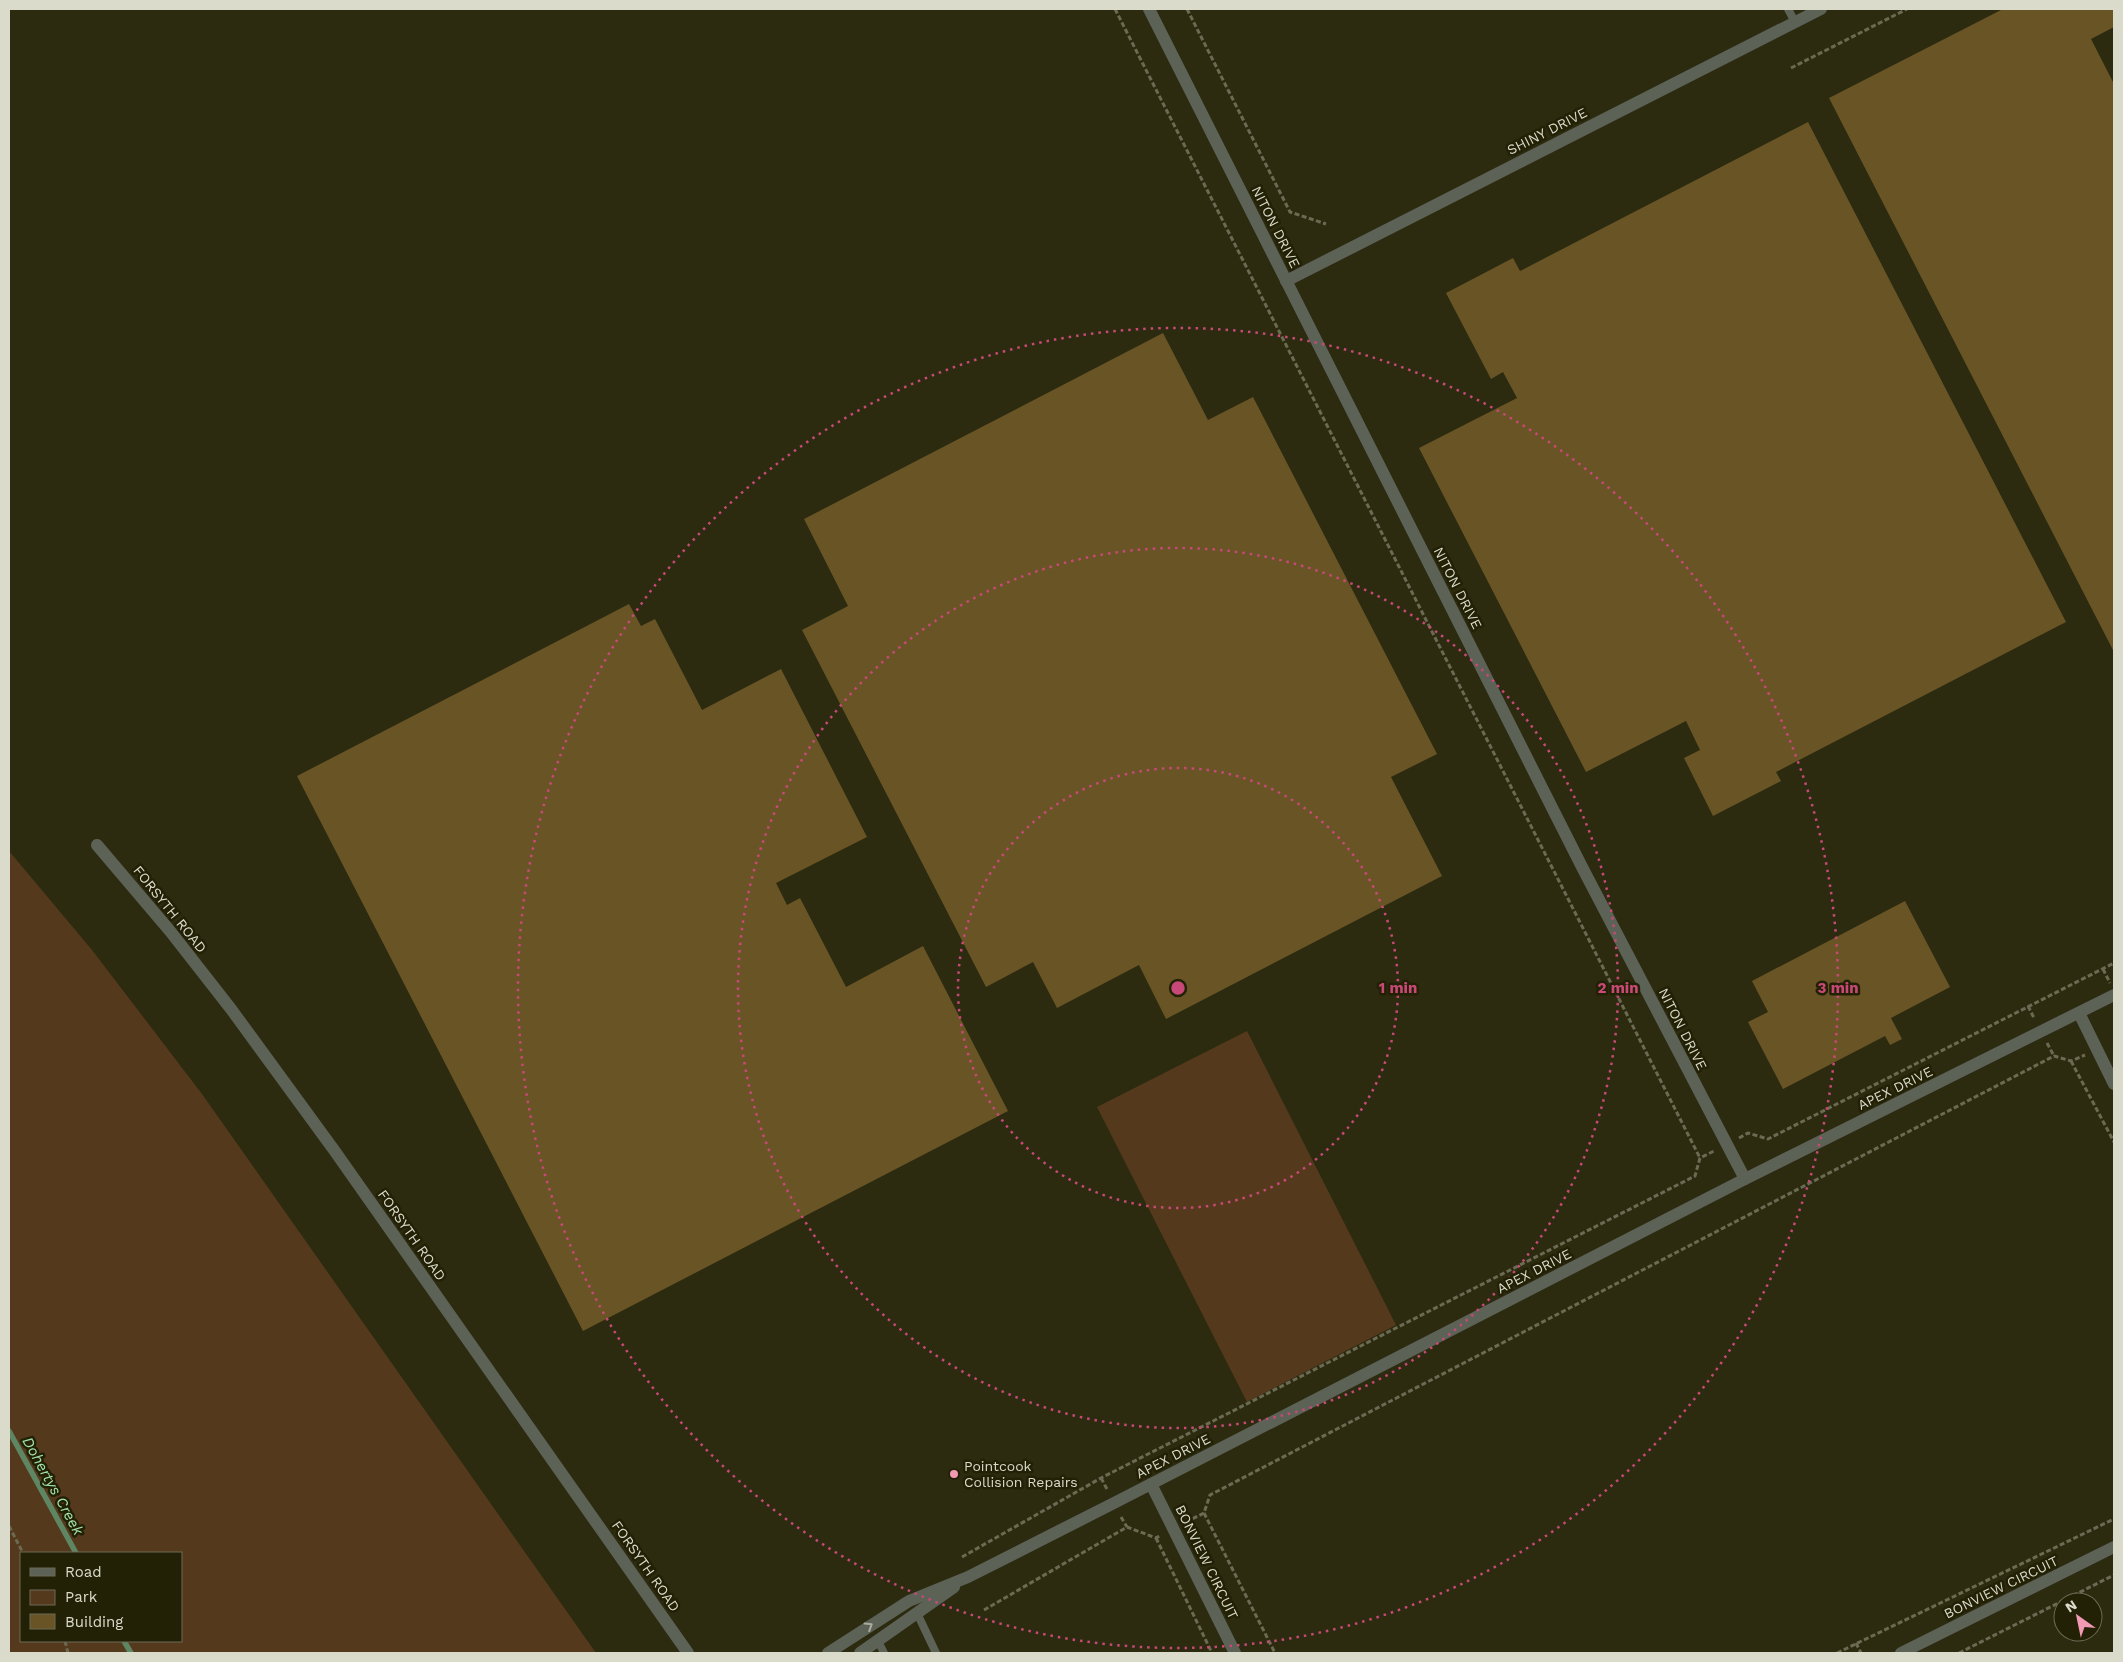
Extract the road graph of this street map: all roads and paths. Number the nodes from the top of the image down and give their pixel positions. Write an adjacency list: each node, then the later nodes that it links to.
1 (1114, 9): 20 (path)
2 (1149, 9): 10 (street, NITON DRIVE)
3 (1187, 9): 9 (path)
4 (1788, 9): 7 (lane)
5 (1822, 9): 7 (street, SHINY DRIVE)
6 (1907, 9): 8 (path)
7 (1794, 22): 10 (street, SHINY DRIVE)
8 (1791, 68)
9 (1326, 224)
10 (1286, 281): 19 (street, NITON DRIVE)
11 (97, 845): 37 (street, FORSYTH ROAD)
12 (2114, 963): 19 (path)
13 (2114, 995): 14 (street, APEX DRIVE)
14 (2079, 1013): 15 (street); 21 (street, APEX DRIVE)
15 (2096, 1049): 16 (path); 17 (street)
16 (2072, 1061): 18 (path); 23 (path)
17 (2114, 1084)
18 (2114, 1142)
19 (1726, 1144): 20 (path); 21 (street, NITON DRIVE)
20 (1700, 1158): 30 (path)
21 (1745, 1180): 22 (street, APEX DRIVE)
22 (1151, 1484): 26 (street, BONVIEW CIRCUIT); 32 (street, APEX DRIVE)
23 (1204, 1513): 26 (path); 44 (path)
24 (2114, 1519): 36 (path)
25 (9, 1526): 29 (path)
26 (1173, 1529): 27 (path); 43 (street, BONVIEW CIRCUIT)
27 (1156, 1538): 33 (path); 42 (path)
28 (2114, 1547): 47 (street, BONVIEW CIRCUIT)
29 (22, 1552)
30 (962, 1557)
31 (2114, 1575): 48 (path)
32 (968, 1577): 34 (street, APEX DRIVE); 38 (street, APEX DRIVE, one-way to 32)
33 (984, 1610)
34 (917, 1613): 35 (street, APEX DRIVE); 41 (lane)
35 (878, 1640): 39 (street, APEX DRIVE); 40 (lane)
36 (1856, 1643): 45 (path); 46 (path)
37 (688, 1653)
38 (828, 1653)
39 (860, 1653)
40 (884, 1653)
41 (936, 1653)
42 (1212, 1653)
43 (1235, 1653)
44 (1275, 1653)
45 (1837, 1653)
46 (1861, 1653)
47 (1901, 1653)
48 (1959, 1653)

